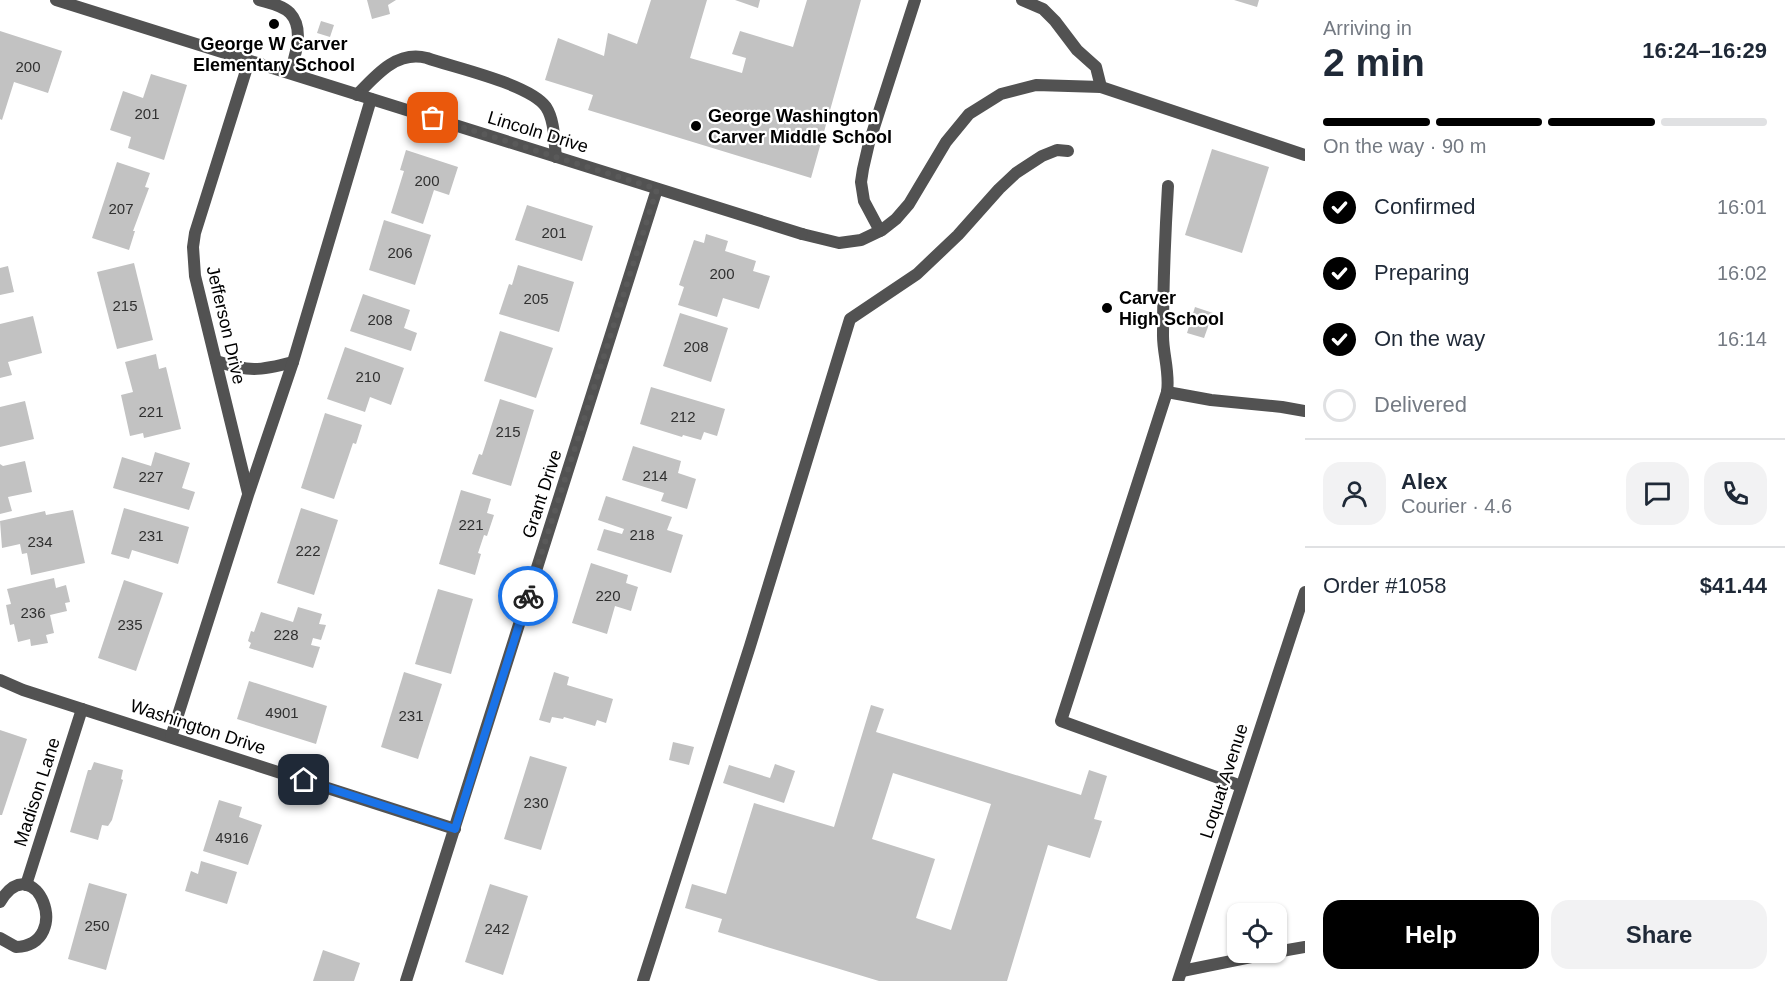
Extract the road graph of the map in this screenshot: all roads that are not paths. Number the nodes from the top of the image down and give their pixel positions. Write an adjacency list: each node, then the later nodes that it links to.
1 (56, 0): 5 (street, Lincoln Drive)
2 (259, 0): 6 (street)
3 (915, 0): 15 (street)
4 (1022, 0): 7 (street)
5 (249, 61): 6 (street, Lincoln Drive); 16 (street, Jefferson Drive)
6 (290, 73): 8 (street, Lincoln Drive)
7 (1101, 87): 11 (street); 15 (street)
8 (357, 95): 9 (street, Lincoln Drive); 12 (street)
9 (371, 99): 12 (street, Lincoln Drive); 17 (street)
10 (1068, 151): 35 (street)
11 (1305, 155)
12 (556, 157): 14 (street, Lincoln Drive)
13 (1168, 186): 18 (street)
14 (657, 189): 15 (street, Lincoln Drive); 26 (street, Grant Drive)
15 (880, 231)
16 (216, 361): 17 (street); 20 (street, Jefferson Drive)
17 (293, 362): 20 (street)
18 (1167, 392): 19 (street); 25 (street)
19 (1305, 411)
20 (248, 495): 24 (street)
21 (1305, 592): 25 (street, Loquat Avenue)
22 (0, 680): 23 (street, Washington Drive)
23 (82, 709): 24 (street, Washington Drive); 27 (street, Madison Lane)
24 (171, 737): 26 (street, Washington Drive)
25 (1242, 786): 33 (street, Loquat Avenue)
26 (455, 829): 34 (street, Grant Drive)
27 (26, 885): 28 (street); 29 (street)
28 (0, 902)
29 (0, 938)
30 (1305, 947): 31 (street)
31 (1287, 950)
32 (1232, 963): 33 (street)
33 (1180, 976)
34 (406, 981)
35 (643, 981)

